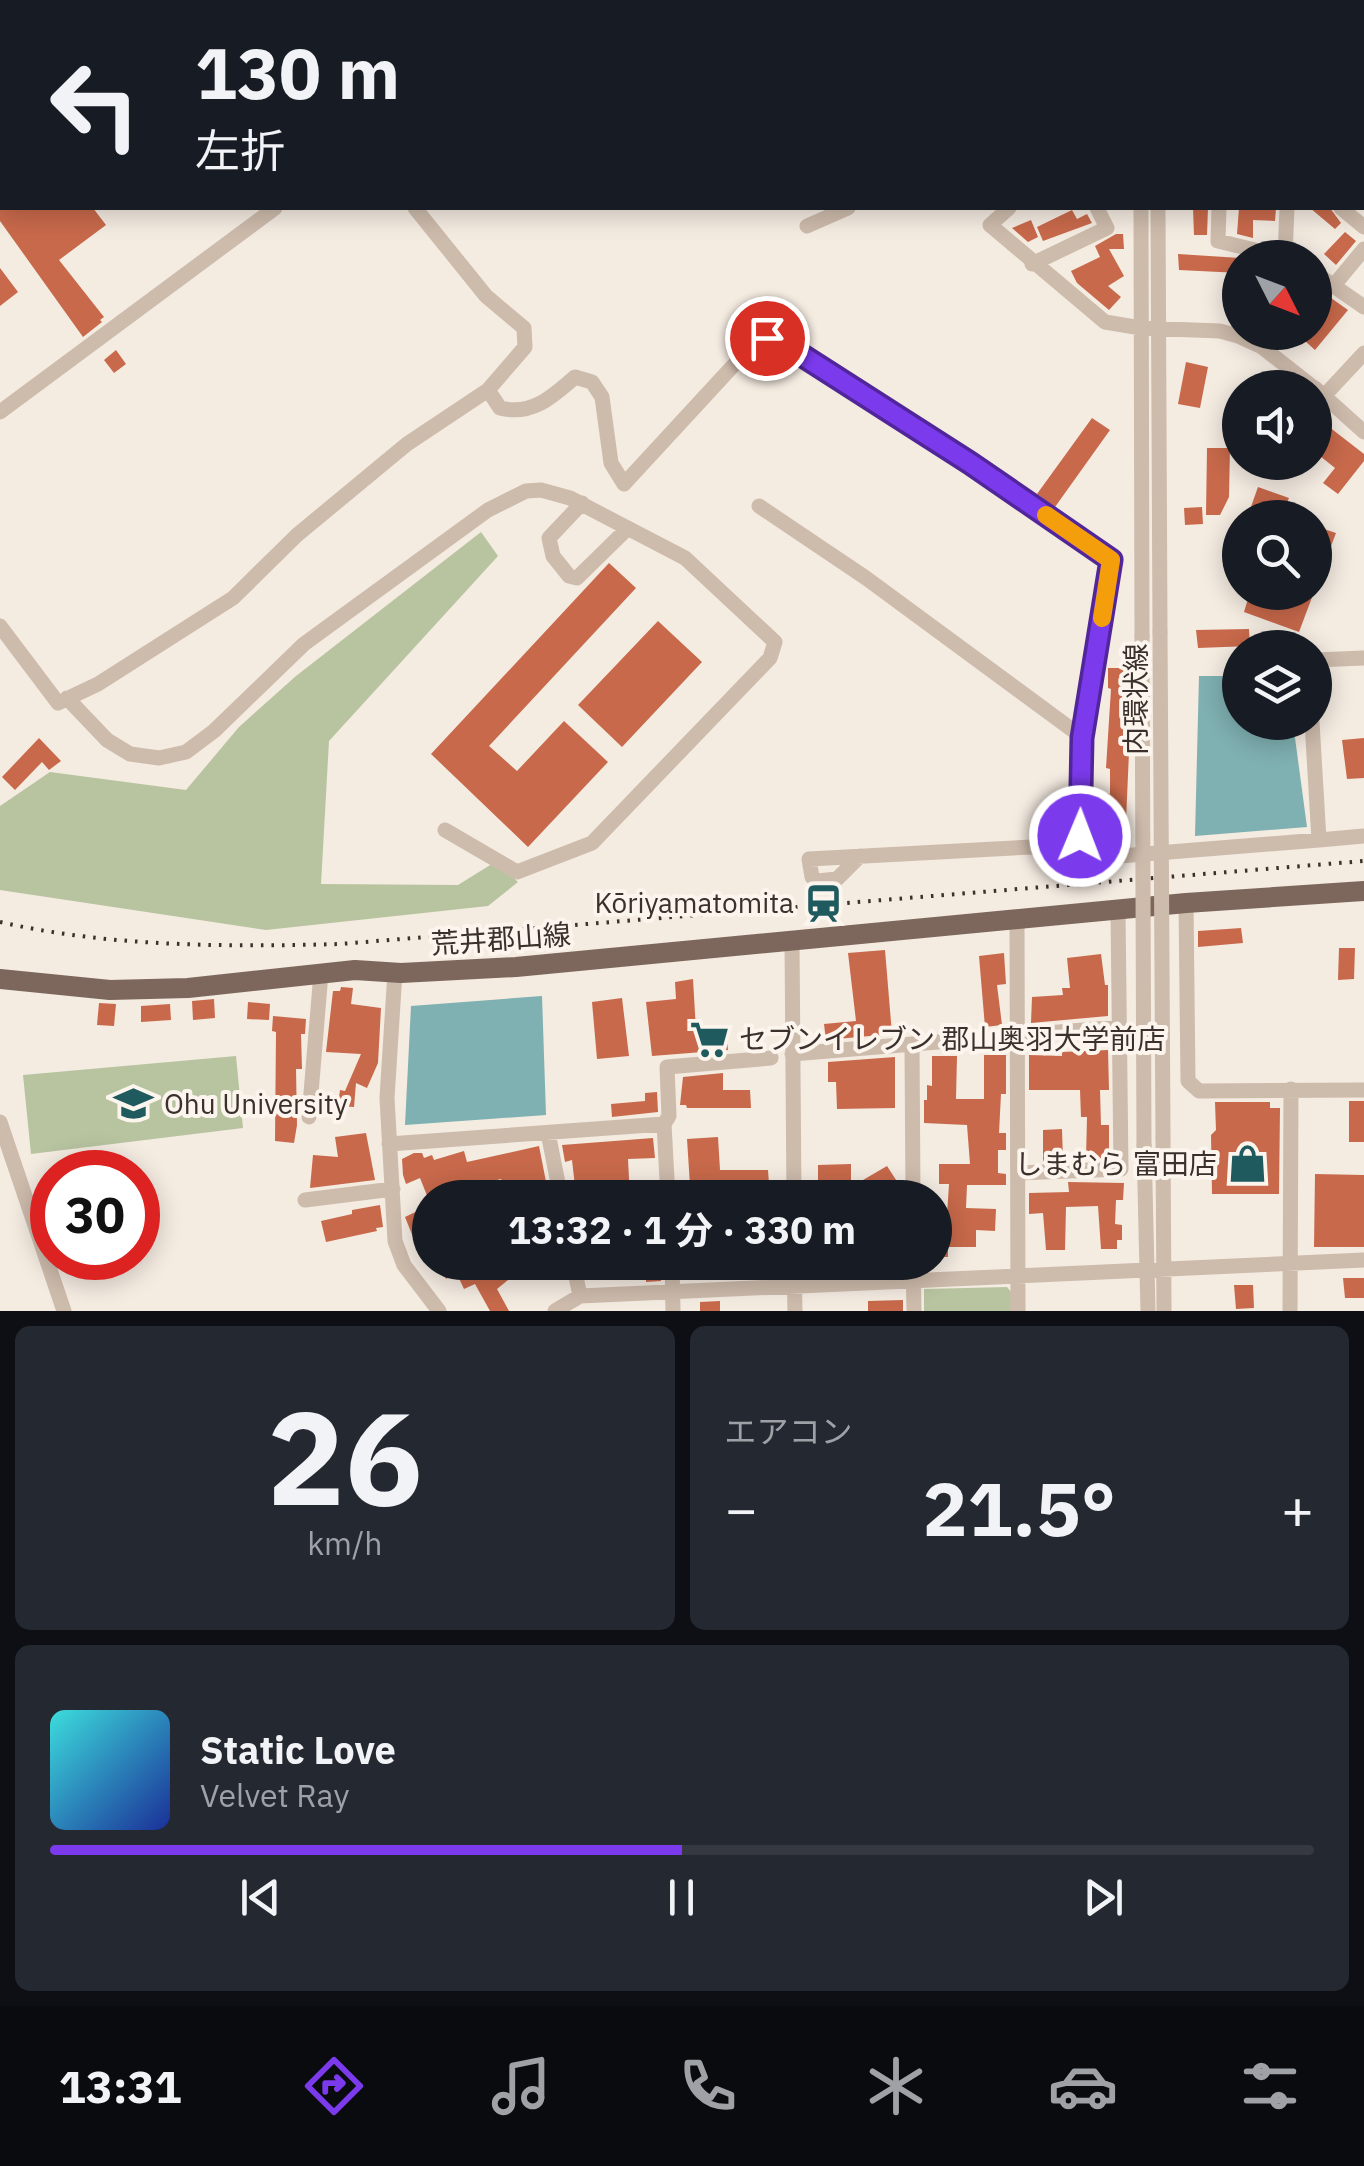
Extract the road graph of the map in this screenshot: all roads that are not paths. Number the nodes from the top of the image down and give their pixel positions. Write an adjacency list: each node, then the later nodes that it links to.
1 (273, 210): 26 (street)
2 (418, 210): 24 (street)
3 (840, 210): 11 (street)
4 (1007, 210): 16 (street)
5 (1098, 210): 16 (street)
6 (1141, 210): 20 (street, 内環状線)
7 (1158, 210): 20 (street, 内環状線)
8 (1218, 210): 14 (street)
9 (1286, 210): 13 (street)
10 (1343, 210): 12 (street)
11 (807, 226)
12 (1364, 227)
13 (1287, 240)
14 (1222, 242)
15 (1364, 249): 18 (street)
16 (1032, 264): 20 (street)
17 (1332, 282): 18 (street)
18 (1336, 284): 19 (street)
19 (1364, 307)
20 (1150, 329): 22 (street); 71 (street, 内環状線, bridge); 71 (street, 内環状線, bridge)
21 (1364, 352): 23 (street)
22 (1292, 370)
23 (1332, 379)
24 (488, 390): 34 (street); 35 (street)
25 (1332, 403): 27 (street)
26 (0, 412)
27 (1364, 432)
28 (582, 503): 30 (street); 30 (street); 34 (street)
29 (760, 506): 35 (street)
30 (628, 528): 37 (street)
31 (0, 626): 34 (street)
32 (1364, 658): 33 (street)
33 (1332, 659)
34 (63, 700)
35 (1082, 738): 41 (street)
36 (1313, 740): 39 (street)
37 (444, 830)
38 (1364, 836): 39 (street)
39 (1320, 840): 41 (street)
40 (860, 856): 41 (street)
41 (1065, 859)
42 (1364, 891): 43 (main road, 荒井郡山線)
43 (1186, 903): 44 (main road, 荒井郡山線); 55 (street)
44 (1118, 911): 45 (main road, 荒井郡山線); 50 (street)
45 (1017, 918): 46 (main road, 荒井郡山線); 51 (street)
46 (792, 941): 47 (main road, 荒井郡山線); 53 (street)
47 (394, 972): 48 (main road, 荒井郡山線); 61 (street)
48 (321, 973): 49 (main road, 荒井郡山線); 57 (street)
49 (0, 979)
50 (1120, 1027): 51 (street); 62 (street)
51 (1015, 1037): 52 (street); 62 (street)
52 (912, 1044): 53 (street); 66 (street)
53 (792, 1054): 65 (street)
54 (771, 1058): 59 (street)
55 (1291, 1090): 56 (street); 70 (street)
56 (1364, 1090)
57 (309, 1117)
58 (0, 1122): 82 (street)
59 (664, 1124): 60 (street); 64 (street)
60 (548, 1132): 61 (street); 63 (street)
61 (389, 1144): 67 (street)
62 (1018, 1173): 73 (street)
63 (557, 1180)
64 (667, 1180)
65 (794, 1180)
66 (913, 1180)
67 (393, 1190): 68 (street); 83 (street)
68 (305, 1200)
69 (1364, 1260): 70 (street)
70 (1292, 1264): 71 (street); 91 (street)
71 (1156, 1268): 73 (street); 89 (street); 90 (street, 内環状線)
72 (952, 1272): 73 (street)
73 (1018, 1274): 88 (street)
74 (577, 1280): 81 (street)
75 (673, 1280): 80 (street)
76 (794, 1280): 79 (street)
77 (842, 1280): 79 (street)
78 (913, 1280): 87 (street)
79 (794, 1286): 80 (street); 86 (street)
80 (673, 1291): 81 (street); 85 (street)
81 (580, 1296): 84 (street)
82 (64, 1311)
83 (438, 1311)
84 (555, 1311)
85 (673, 1311)
86 (794, 1311)
87 (914, 1311)
88 (1018, 1311)
89 (1148, 1311)
90 (1164, 1311)
91 (1290, 1311)

